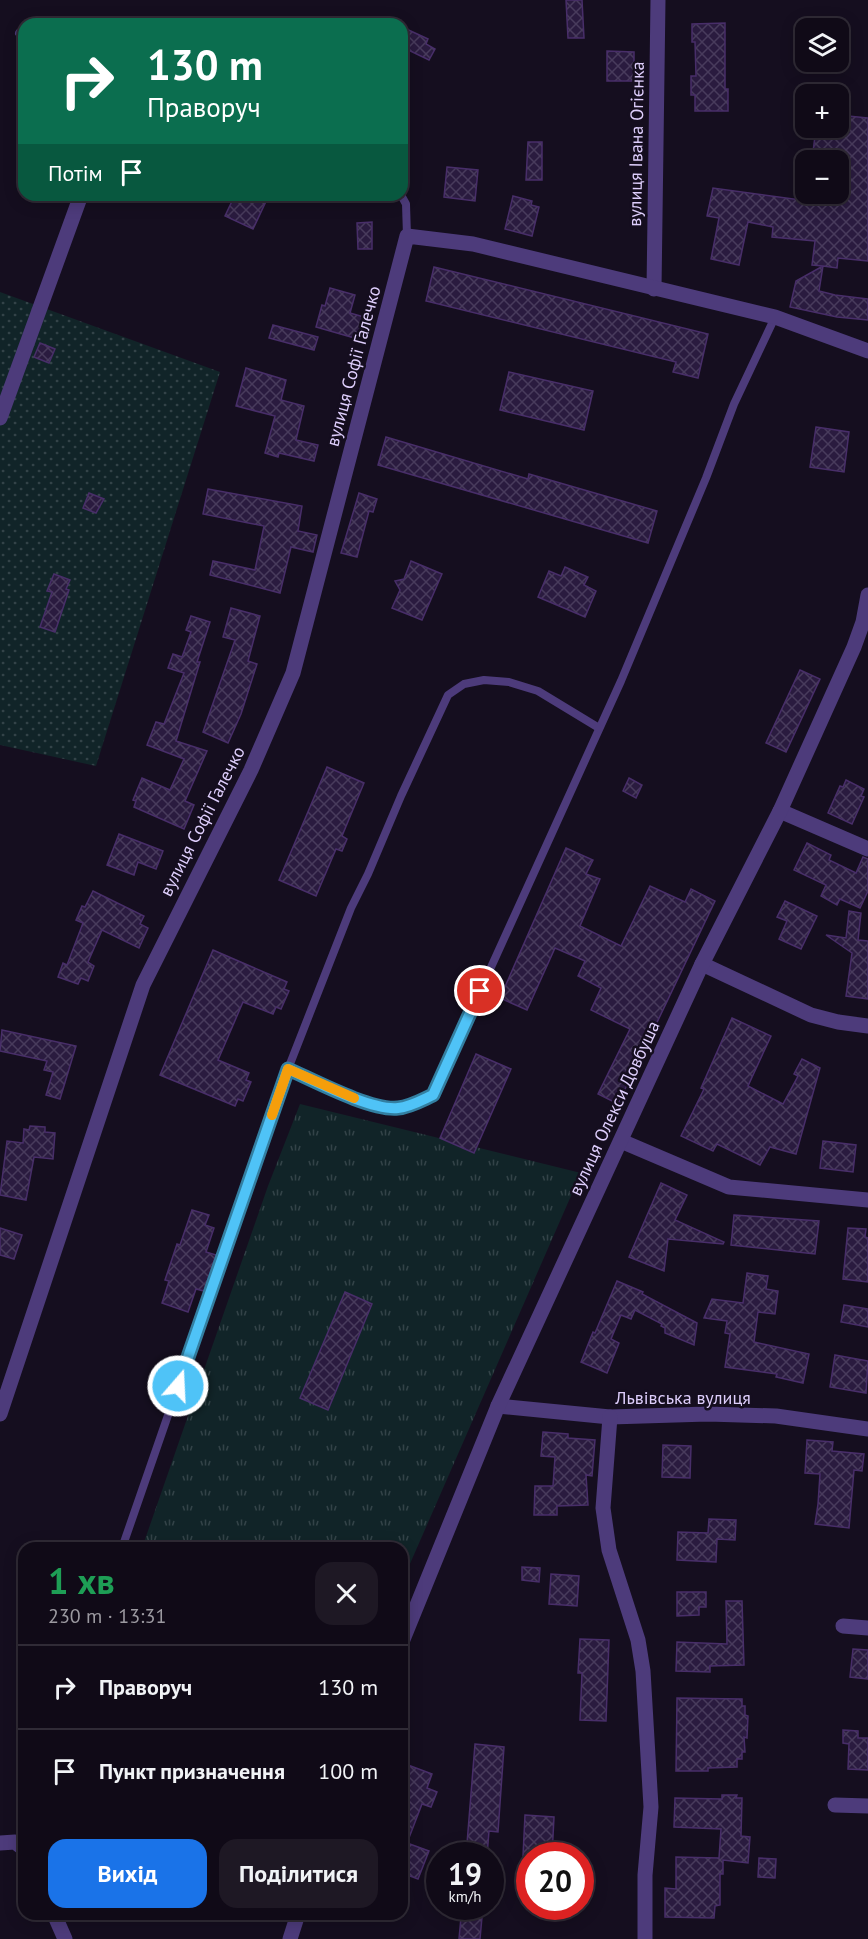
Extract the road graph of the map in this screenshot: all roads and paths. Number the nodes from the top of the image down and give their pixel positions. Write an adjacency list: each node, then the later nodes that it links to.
1 (658, 0): 5 (street, вулиця Івана Огієнка)
2 (79, 201): 8 (street)
3 (404, 201): 4 (lane)
4 (407, 236): 5 (street); 20 (street, вулиця Софії Галечко)
5 (654, 289): 6 (street)
6 (775, 317): 7 (street); 11 (lane)
7 (868, 351)
8 (0, 418)
9 (868, 595): 10 (street, вулиця Олекси Довбуша)
10 (865, 623): 12 (street, вулиця Олекси Довбуша)
11 (599, 728): 16 (lane); 16 (lane)
12 (780, 811): 13 (street); 14 (street, вулиця Олекси Довбуша)
13 (868, 849)
14 (702, 964): 15 (street); 17 (street, вулиця Олекси Довбуша)
15 (868, 1026)
16 (288, 1069): 23 (lane)
17 (621, 1141): 18 (street); 19 (street, вулиця Олекси Довбуша)
18 (868, 1200)
19 (498, 1406): 21 (street, Львівська вулиця); 25 (street, вулиця Олекси Довбуша)
20 (0, 1414)
21 (610, 1417): 22 (street, Львівська вулиця); 35 (street)
22 (868, 1429)
23 (124, 1542)
24 (843, 1626): 26 (street)
25 (408, 1627)
26 (868, 1628)
27 (835, 1805): 28 (street)
28 (868, 1806)
29 (18, 1841): 30 (street)
30 (0, 1843)
31 (57, 1920): 33 (street)
32 (296, 1920): 34 (street)
33 (65, 1939)
34 (290, 1939)
35 (645, 1939)

